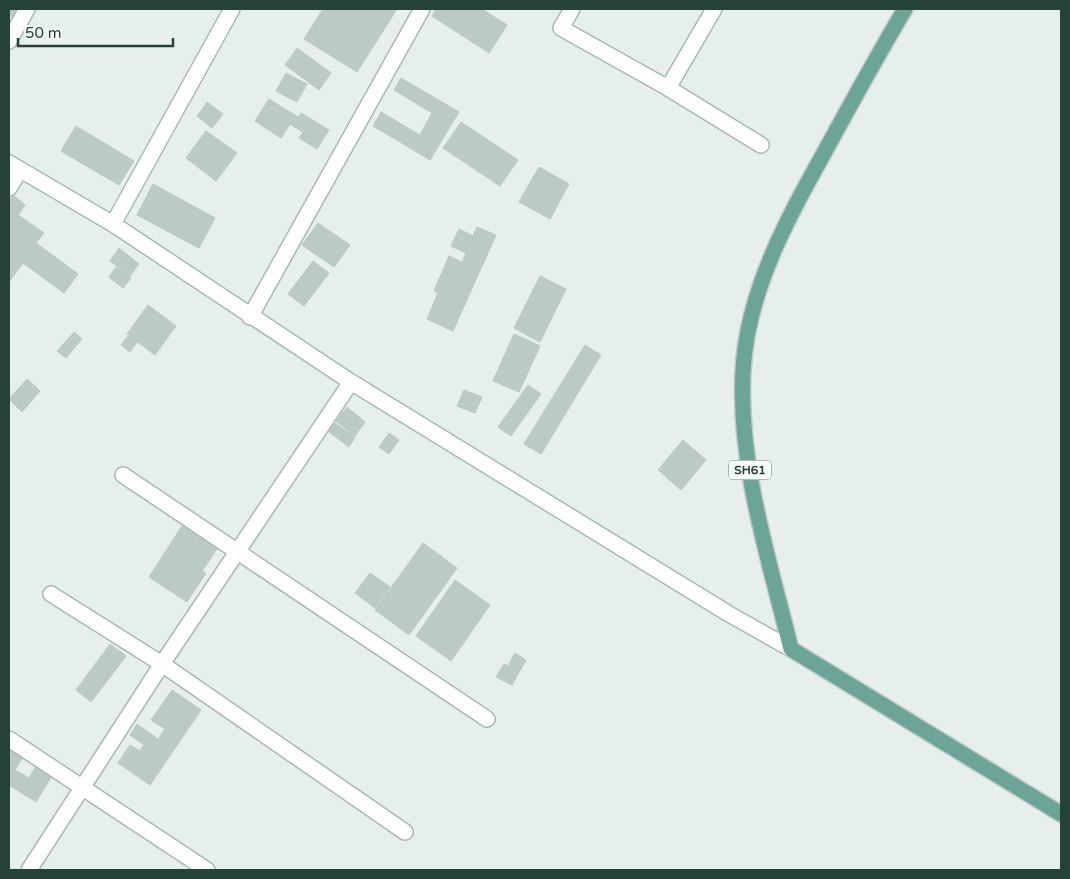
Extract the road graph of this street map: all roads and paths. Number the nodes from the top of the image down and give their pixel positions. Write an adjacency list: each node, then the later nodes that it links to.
1 (27, 9): 7 (street)
2 (232, 9): 12 (street)
3 (422, 9): 13 (street)
4 (572, 9): 8 (street)
5 (714, 9): 8 (street)
6 (905, 9): 18 (main road, SH61)
7 (9, 41)
8 (668, 88): 9 (street)
9 (761, 145)
10 (15, 167): 11 (street); 12 (street)
11 (9, 188)
12 (112, 224): 13 (street)
13 (250, 317): 14 (street)
14 (351, 382): 16 (street); 18 (street)
15 (123, 475): 16 (street)
16 (237, 552): 19 (street); 20 (street)
17 (51, 594): 19 (street)
18 (791, 649): 23 (main road)
19 (162, 664): 22 (street); 24 (street)
20 (486, 720)
21 (9, 739): 22 (street)
22 (82, 788): 25 (street); 26 (street)
23 (1061, 814)
24 (405, 832)
25 (29, 870)
26 (207, 870)

